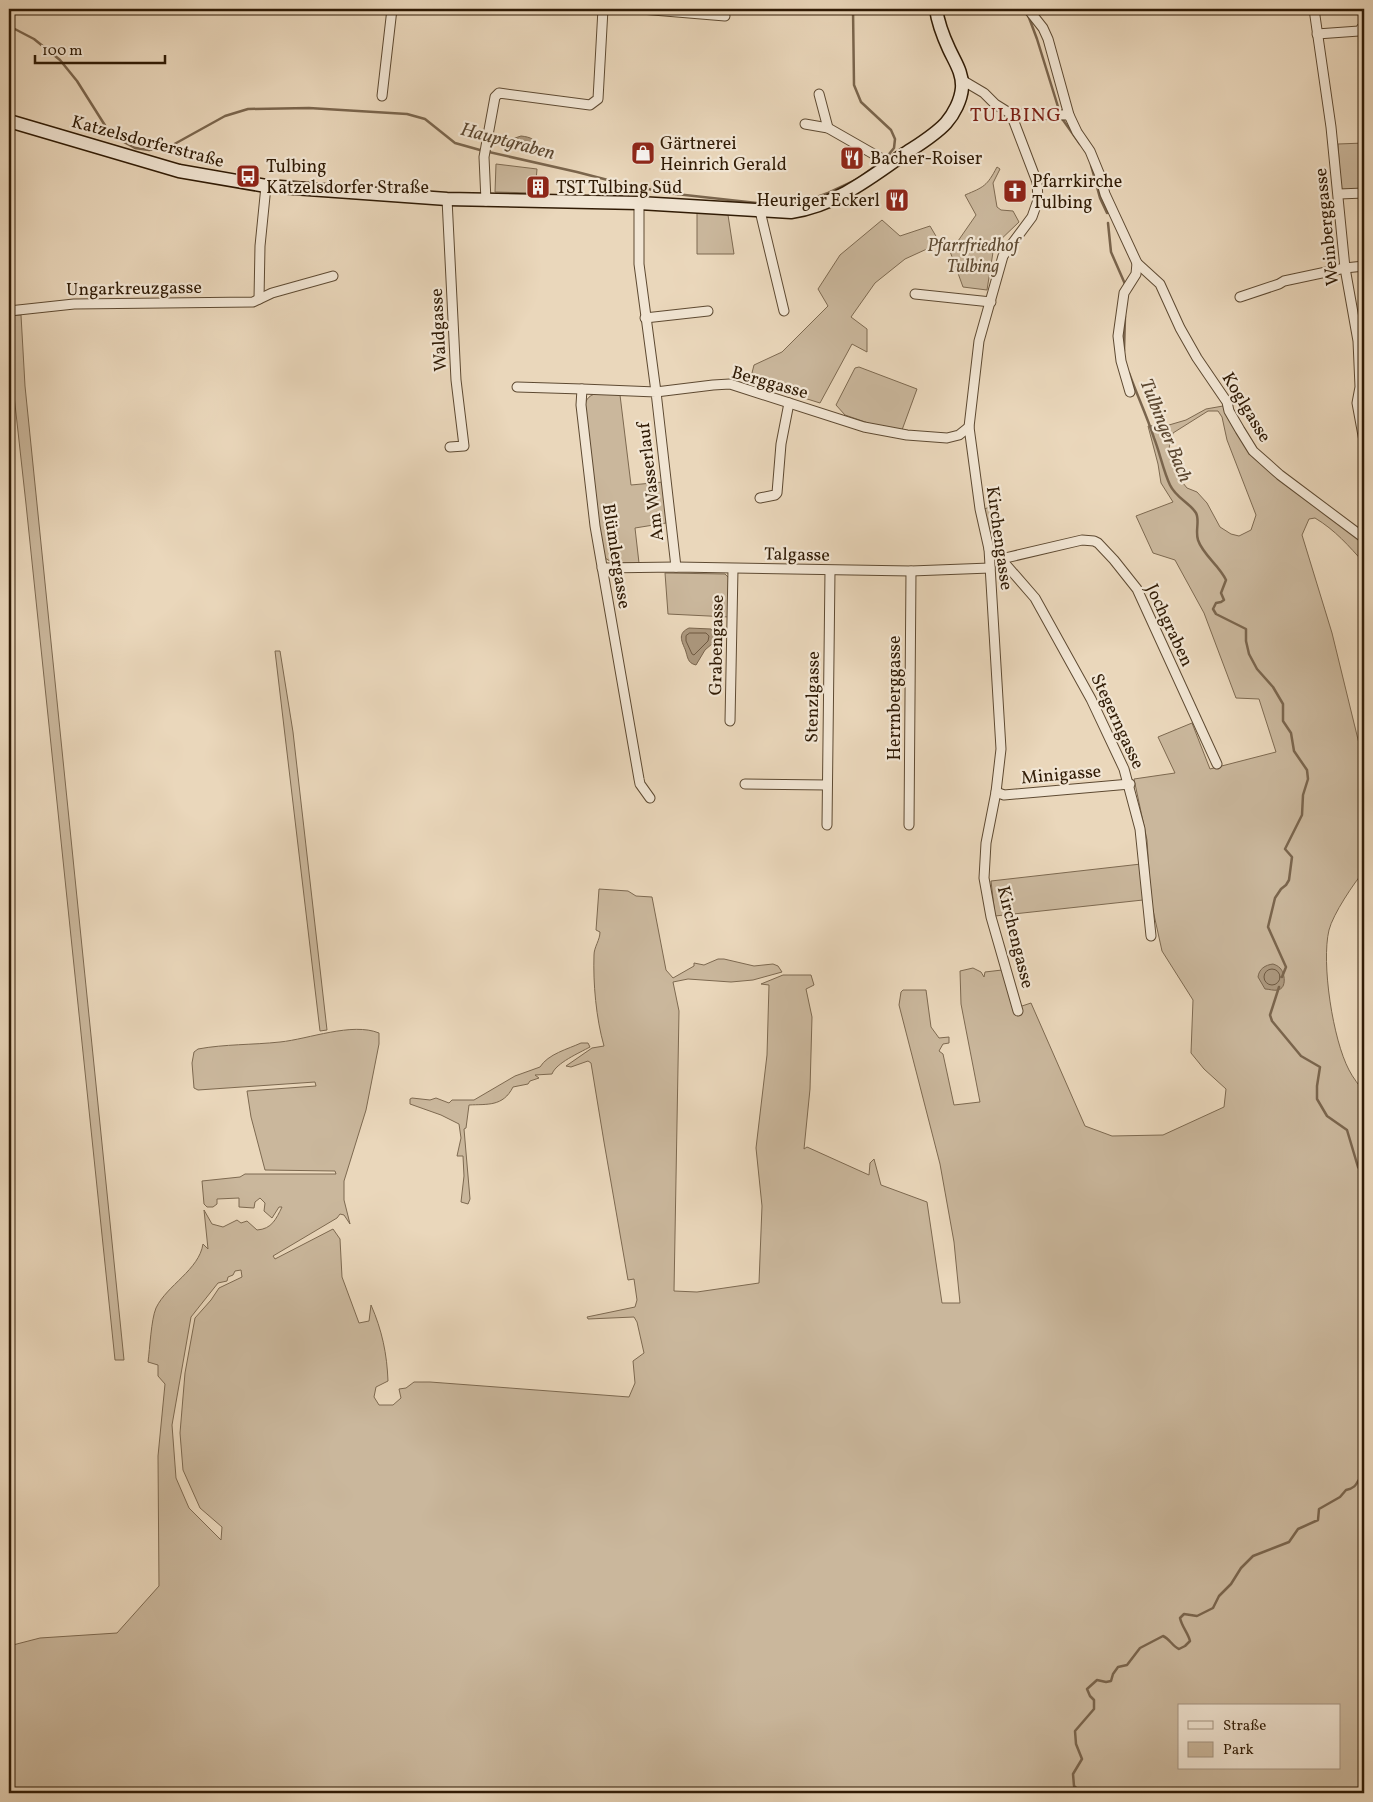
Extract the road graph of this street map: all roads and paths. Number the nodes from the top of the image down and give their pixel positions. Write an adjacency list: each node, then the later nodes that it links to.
1 (392, 9): 14 (street)
2 (603, 9): 25 (street)
3 (641, 9): 9 (street)
4 (936, 9): 12 (street)
5 (1028, 9): 16 (street)
6 (1314, 9): 11 (street, Weinberggasse)
7 (1364, 9): 8 (street)
8 (1364, 15)
9 (724, 16)
10 (1364, 25): 11 (street)
11 (1317, 34): 23 (street, Weinberggasse)
12 (962, 80): 15 (street); 20 (street, Katzelsdorferstraße)
13 (819, 94): 19 (street)
14 (382, 96)
15 (1011, 114): 16 (street); 35 (street, Kirchengasse)
16 (1069, 115): 28 (street)
17 (9, 121): 21 (street, Katzelsdorferstraße)
18 (806, 124): 19 (street)
19 (828, 128): 20 (street)
20 (885, 160): 27 (street, Katzelsdorferstraße)
21 (266, 186): 24 (street, Katzelsdorferstraße); 34 (street)
22 (1364, 193): 23 (street)
23 (1339, 194): 30 (street, Weinberggasse)
24 (447, 199): 25 (street, Katzelsdorferstraße); 48 (street, Waldgasse)
25 (486, 201): 26 (street, Katzelsdorferstraße)
26 (640, 203): 27 (street, Katzelsdorferstraße); 39 (street)
27 (760, 211): 38 (street)
28 (1137, 264): 44 (street); 50 (street, Koglgasse)
29 (1364, 266): 30 (street)
30 (1345, 268): 33 (street); 40 (street, Weinberggasse)
31 (333, 276): 34 (street, Ungarkreuzgasse)
32 (915, 294): 35 (street)
33 (1240, 297)
34 (259, 299): 36 (street, Ungarkreuzgasse)
35 (991, 302): 46 (street, Kirchengasse)
36 (9, 311)
37 (708, 311): 39 (street)
38 (784, 311)
39 (645, 318): 43 (street)
40 (1361, 340): 47 (street, Weinberggasse)
41 (518, 387): 42 (street)
42 (582, 389): 43 (street); 53 (street, Blümlergasse)
43 (656, 392): 45 (street, Berggasse); 54 (street, Am Wasserlauf)
44 (1130, 392)
45 (789, 403): 46 (street, Berggasse); 49 (street)
46 (969, 427): 51 (street, Kirchengasse)
47 (1364, 441)
48 (450, 447)
49 (760, 498)
50 (1364, 538)
51 (989, 549): 52 (street, Stegerngasse); 56 (street, Kirchengasse)
52 (1001, 559): 60 (street, Jochgraben); 62 (street, Stegerngasse)
53 (602, 568): 54 (street, Talgasse); 65 (street, Blümlergasse)
54 (676, 568): 55 (street, Talgasse)
55 (733, 568): 57 (street, Talgasse); 59 (street, Grabengasse)
56 (990, 568): 58 (street, Talgasse); 64 (street, Kirchengasse)
57 (830, 570): 58 (street, Talgasse); 63 (street, Stenzlgasse)
58 (911, 572): 67 (street, Herrnberggasse)
59 (730, 721)
60 (1217, 764)
61 (744, 784): 63 (street)
62 (1130, 784): 64 (street, Minigasse); 68 (street, Stegerngasse)
63 (827, 785): 66 (street, Stenzlgasse)
64 (996, 792): 69 (street, Kirchengasse)
65 (650, 798)
66 (827, 825)
67 (909, 825)
68 (1150, 936)
69 (1018, 1011)

